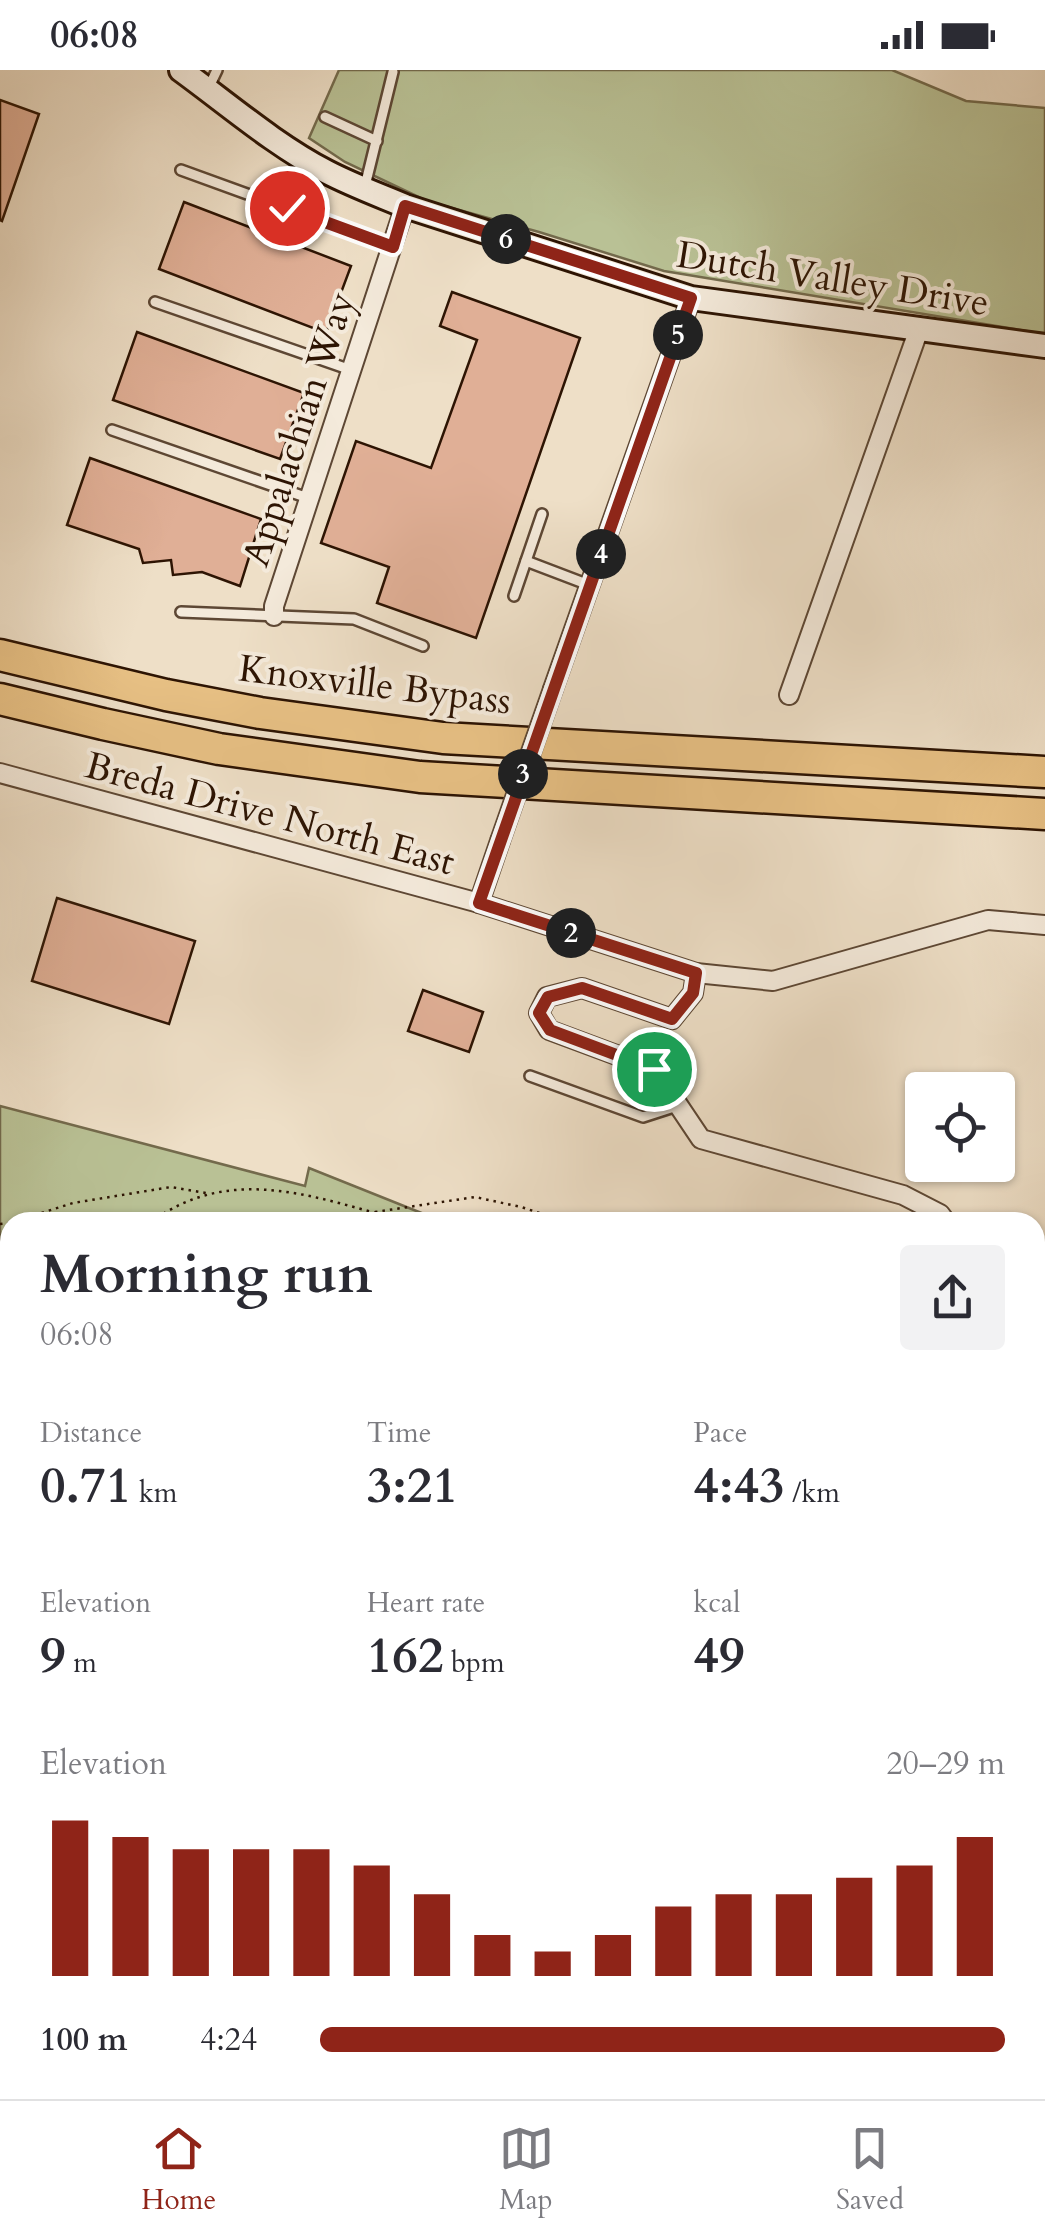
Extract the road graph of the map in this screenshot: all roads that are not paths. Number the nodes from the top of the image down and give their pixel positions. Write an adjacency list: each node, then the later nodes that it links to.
1 (182, 70): 3 (street, Dutch Valley Drive)
2 (393, 72): 5 (lane)
3 (213, 80): 7 (street, Dutch Valley Drive)
4 (325, 117): 5 (lane)
5 (377, 141): 7 (lane)
6 (181, 170): 9 (lane)
7 (365, 189): 8 (street, Dutch Valley Drive)
8 (405, 206): 9 (street, Appalachian Way); 10 (street, Dutch Valley Drive)
9 (393, 247): 14 (street, Appalachian Way)
10 (691, 298): 12 (street, Dutch Valley Drive); 19 (street)
11 (155, 302): 14 (lane)
12 (919, 329): 13 (street, Dutch Valley Drive); 25 (street)
13 (1045, 346)
14 (352, 370): 16 (street, Appalachian Way)
15 (112, 430): 16 (lane)
16 (308, 498): 22 (street, Appalachian Way)
17 (542, 514): 18 (lane)
18 (526, 561): 19 (lane); 20 (lane)
19 (590, 586): 30 (street, bridge)
20 (514, 596)
21 (182, 612): 22 (lane)
22 (274, 616): 23 (lane)
23 (423, 646)
24 (0, 655): 27 (highway, Knoxville Bypass)
25 (789, 695)
26 (0, 699): 29 (highway)
27 (1045, 772)
28 (0, 773): 30 (street, Breda Drive North East)
29 (1045, 814)
30 (479, 903): 32 (street, Breda Drive North East)
31 (1045, 925): 32 (street, Breda Drive North East)
32 (696, 973): 34 (street)
33 (530, 1076): 34 (lane)
34 (677, 1106): 35 (street)
35 (936, 1212)

